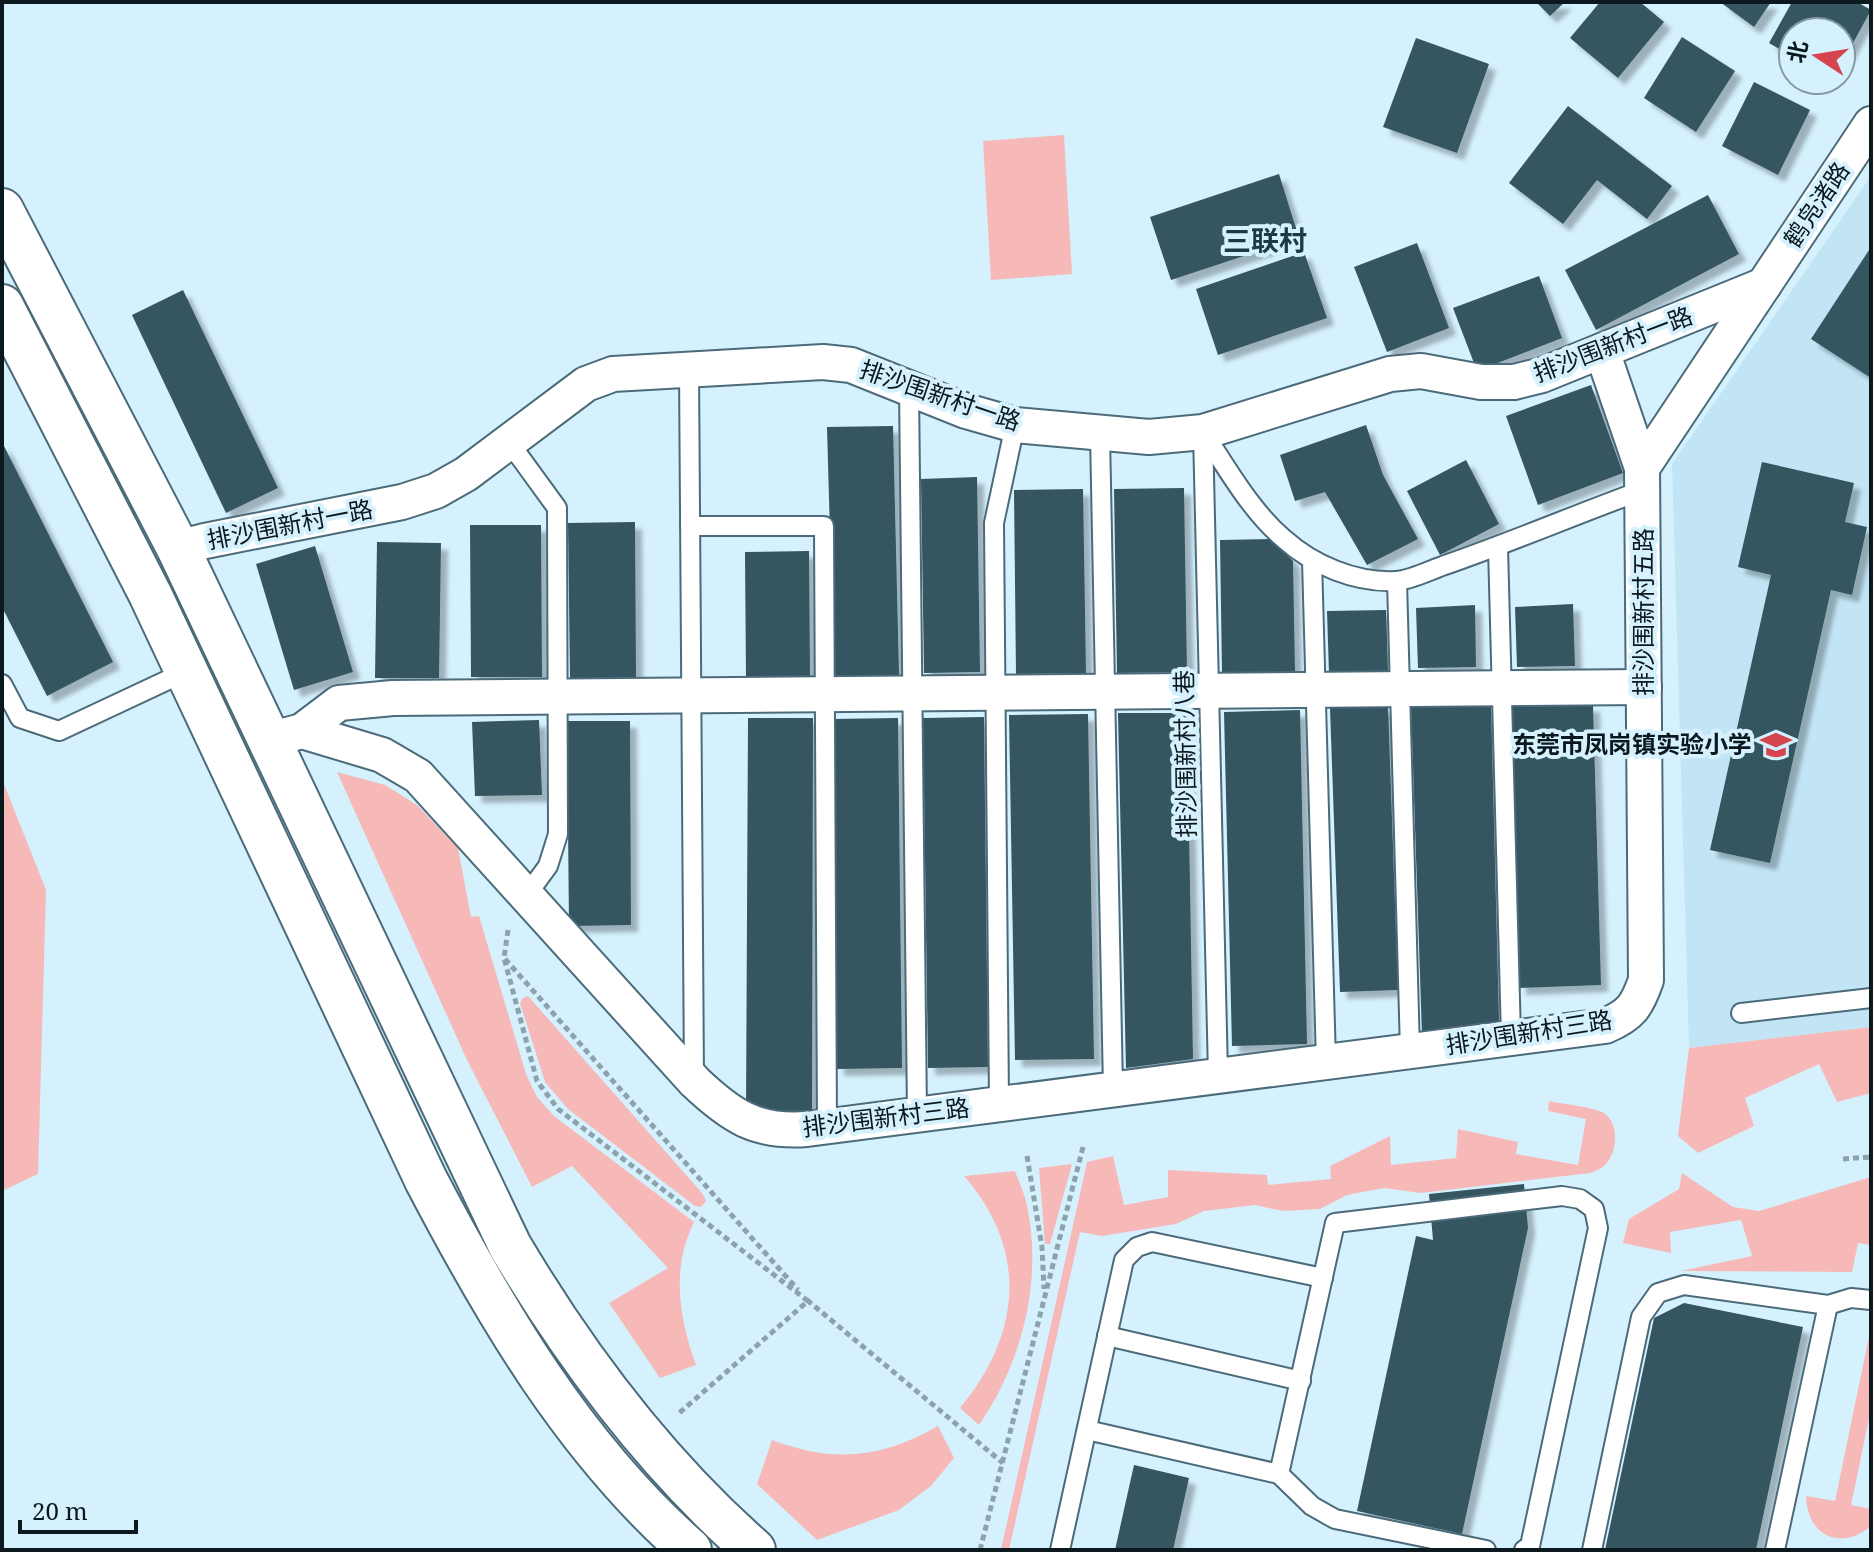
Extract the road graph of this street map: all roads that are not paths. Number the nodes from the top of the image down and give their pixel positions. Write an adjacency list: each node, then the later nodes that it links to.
1 (1871, 124): 3 (street, 鹤凫渚路)
2 (2, 210): 15 (street)
3 (1764, 285): 5 (street, 排沙围新村一路); 12 (street)
4 (2, 306): 18 (street)
5 (1602, 351): 9 (street, 排沙围新村一路); 12 (street, 排沙围新村五路)
6 (689, 368): 7 (street, 排沙围新村一路); 11 (street, 排沙围新村一路); 13 (lane)
7 (909, 388): 8 (street, 排沙围新村一路); 42 (lane)
8 (1015, 425): 10 (street, 排沙围新村一路); 25 (lane)
9 (1203, 432): 10 (street, 排沙围新村一路); 16 (lane); 24 (lane, 排沙围新村八巷)
10 (1100, 434): 26 (lane)
11 (509, 442): 15 (street, 排沙围新村一路); 29 (lane)
12 (1642, 479): 14 (lane); 20 (street, 排沙围新村五路)
13 (690, 526): 27 (lane); 28 (lane)
14 (1498, 547): 17 (lane); 21 (lane)
15 (178, 548): 30 (street)
16 (1312, 560): 17 (lane); 22 (lane)
17 (1397, 581): 23 (lane)
18 (187, 671): 19 (lane); 51 (street)
19 (2, 684)
20 (1644, 687): 21 (street); 34 (street, 排沙围新村五路)
21 (1502, 688): 23 (street); 35 (lane)
22 (1315, 689): 23 (street); 24 (street); 37 (lane)
23 (1400, 689): 36 (lane)
24 (1209, 691): 26 (street); 38 (lane, 排沙围新村八巷)
25 (995, 692): 26 (street); 27 (street); 41 (lane)
26 (1105, 692): 40 (lane)
27 (824, 694): 28 (street); 43 (lane)
28 (691, 695): 29 (street); 39 (lane)
29 (557, 697): 30 (street); 31 (lane)
30 (285, 735): 31 (street, 排沙围新村三路); 52 (street)
31 (520, 889): 39 (street, 排沙围新村三路)
32 (1871, 998): 33 (lane)
33 (1741, 1013)
34 (1625, 1018): 35 (street, 排沙围新村三路)
35 (1511, 1037): 36 (street, 排沙围新村三路)
36 (1410, 1051): 37 (street, 排沙围新村三路)
37 (1326, 1062): 38 (street, 排沙围新村三路)
38 (1218, 1075): 40 (street, 排沙围新村三路)
39 (695, 1082): 43 (street, 排沙围新村三路)
40 (1113, 1089): 41 (street, 排沙围新村三路)
41 (999, 1104): 42 (street, 排沙围新村三路)
42 (917, 1115): 43 (street, 排沙围新村三路)
43 (827, 1126)
44 (1323, 1278): 47 (lane); 48 (lane); 55 (lane)
45 (1871, 1300): 46 (lane)
46 (1828, 1305): 56 (lane); 57 (lane)
47 (1107, 1336): 48 (lane); 49 (lane)
48 (1301, 1381): 50 (lane)
49 (1087, 1430): 50 (lane); 53 (lane)
50 (1279, 1474): 54 (lane)
51 (690, 1550)
52 (754, 1550)
53 (1060, 1550)
54 (1486, 1550)
55 (1524, 1550)
56 (1592, 1550)
57 (1775, 1550)

